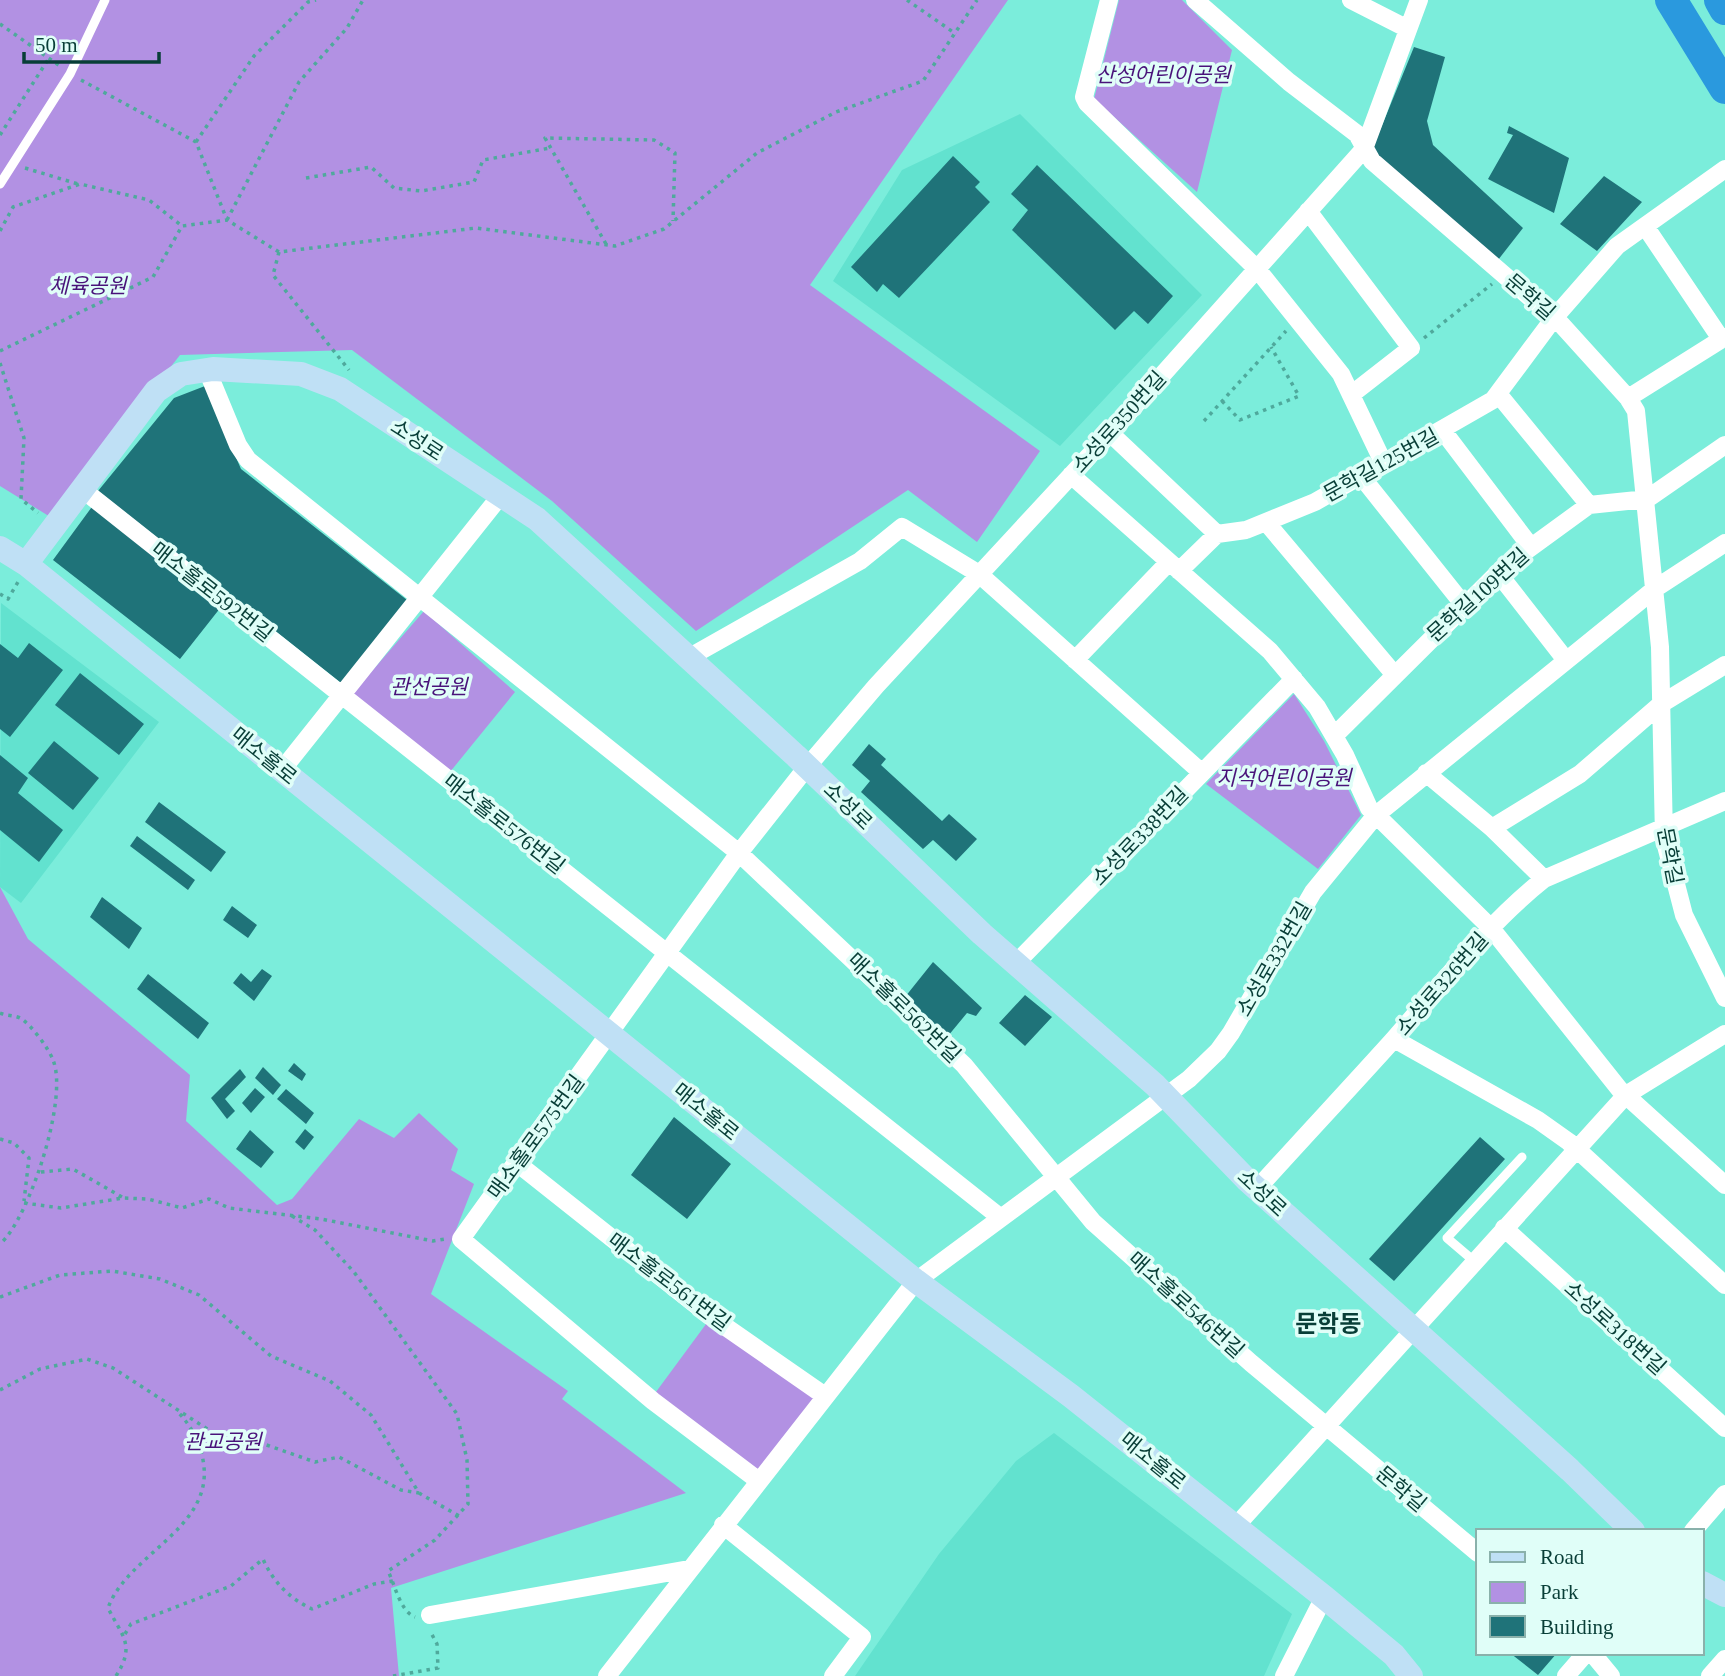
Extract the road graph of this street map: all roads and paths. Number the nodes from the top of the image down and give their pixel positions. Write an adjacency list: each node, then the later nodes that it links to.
1 (105, 0): 17 (lane)
2 (316, 0): 20 (path)
3 (363, 0): 29 (path)
4 (907, 0): 15 (path)
5 (977, 0): 15 (path)
6 (1109, 0): 36 (street)
7 (1195, 0): 22 (street, 문학길)
8 (1351, 0): 14 (street)
9 (1419, 0): 14 (street)
10 (1671, 0): 18 (highway)
11 (1720, 0): 12 (highway)
12 (1725, 9)
13 (0, 24): 16 (path)
14 (1408, 29): 22 (street)
15 (956, 34): 30 (path)
16 (48, 58): 17 (path); 19 (path)
17 (70, 74): 20 (path); 23 (lane)
18 (1725, 88)
19 (0, 135)
20 (196, 142): 29 (path)
21 (551, 148): 25 (path); 30 (path); 34 (path)
22 (1364, 149): 28 (street, 소성로350번길); 37 (street, 문학길)
23 (13, 164): 26 (lane); 27 (path)
24 (1725, 169): 32 (street, 문학길125번길)
25 (306, 178)
26 (0, 184)
27 (80, 184): 31 (path); 33 (path)
28 (1308, 211): 36 (street, 소성로350번길); 42 (street)
29 (227, 220): 31 (path); 35 (path)
30 (673, 221): 34 (path)
31 (182, 226): 43 (path)
32 (1645, 226): 38 (street, 문학길125번길); 40 (street)
33 (0, 231)
34 (606, 244): 35 (path)
35 (279, 252): 46 (path)
36 (1257, 269): 39 (street); 53 (street, 소성로350번길)
37 (1501, 272): 38 (street, 문학길); 42 (path)
38 (1554, 318): 48 (street, 문학길125번길); 49 (street, 문학길)
39 (1296, 319): 41 (path); 47 (street)
40 (1723, 338): 49 (street)
41 (1271, 346): 50 (path); 50 (path)
42 (1411, 348): 47 (street)
43 (0, 351)
44 (0, 363): 63 (path)
45 (207, 370): 58 (street, 소성로); 59 (street, 소성로); 74 (street)
46 (350, 371)
47 (1352, 394): 55 (street)
48 (1499, 395): 52 (street, 문학길125번길); 61 (street)
49 (1628, 398): 60 (street, 문학길)
50 (1222, 401): 51 (path)
51 (1204, 421)
52 (1443, 431): 55 (street, 문학길125번길); 66 (street)
53 (1110, 433): 56 (street, 소성로350번길); 64 (street)
54 (1725, 446): 60 (street)
55 (1384, 464): 57 (street, 문학길125번길)
56 (1071, 475): 69 (street); 71 (street, 소성로350번길)
57 (1361, 477): 62 (street, 문학길125번길); 75 (street)
58 (82, 489): 63 (street, 소성로); 82 (street, 매소홀로592번길)
59 (500, 495): 74 (street); 76 (street, 소성로)
60 (1647, 499): 61 (street); 72 (street, 문학길)
61 (1589, 505): 66 (street, 문학길109번길)
62 (1266, 522): 64 (street, 문학길125번길); 80 (street)
63 (54, 527): 68 (street, 소성로)
64 (1217, 534): 69 (street)
65 (1725, 543): 72 (street, 소성로332번길)
66 (1531, 547): 70 (street, 문학길109번길)
67 (0, 548): 68 (street, 매소홀로)
68 (26, 564): 73 (path); 86 (street, 매소홀로)
69 (1174, 566): 78 (street); 81 (street)
70 (1497, 573): 75 (street, 문학길109번길); 77 (street)
71 (979, 574): 76 (street); 78 (street); 85 (street, 소성로350번길)
72 (1656, 588): 77 (street, 소성로332번길); 83 (street, 문학길)
73 (0, 594)
74 (419, 597): 82 (street); 93 (street)
75 (1464, 604): 80 (street, 문학길109번길)
76 (688, 658): 85 (street, 소성로)
77 (1565, 659): 88 (street, 소성로332번길)
78 (1075, 660): 87 (street)
79 (1725, 665): 83 (street)
80 (1394, 674): 84 (street, 문학길109번길)
81 (1294, 679): 84 (street); 87 (street, 소성로338번길)
82 (342, 695): 86 (street); 96 (street, 매소홀로576번길)
83 (1661, 704): 91 (street); 92 (street, 문학길)
84 (1334, 736): 90 (street)
85 (807, 767): 93 (street); 97 (street, 소성로)
86 (282, 770): 100 (street, 매소홀로)
87 (1201, 772): 97 (street, 소성로338번길)
88 (1426, 773): 90 (street, 소성로332번길); 91 (street)
89 (1725, 801): 92 (street, 소성로326번길)
90 (1376, 815): 95 (street); 104 (street, 소성로332번길)
91 (1492, 828): 94 (street)
92 (1663, 829): 94 (street, 소성로326번길); 98 (street, 문학길)
93 (739, 853): 96 (street); 110 (street, 매소홀로562번길)
94 (1544, 879): 95 (street, 소성로326번길)
95 (1491, 928): 102 (street, 소성로326번길); 103 (street)
96 (667, 953): 100 (street); 116 (street)
97 (1016, 963): 104 (street, 소성로)
98 (1725, 998)
99 (0, 1013): 109 (path)
100 (610, 1034): 108 (street, 매소홀로575번길); 121 (street, 매소홀로)
101 (1725, 1034): 103 (street)
102 (1394, 1039): 106 (street); 112 (street, 소성로326번길)
103 (1626, 1095): 106 (street); 111 (street)
104 (1166, 1097): 110 (street); 112 (street, 소성로)
105 (0, 1139): 114 (path)
106 (1577, 1149): 117 (street); 122 (street)
107 (1522, 1157): 120 (lane)
108 (517, 1163): 118 (street, 매소홀로575번길); 126 (street, 매소홀로561번길)
109 (41, 1172): 113 (path); 114 (path)
110 (1054, 1179): 116 (street); 128 (street, 매소홀로546번길)
111 (1725, 1185)
112 (1257, 1189): 124 (street, 소성로)
113 (123, 1198): 114 (path); 115 (path)
114 (24, 1203): 119 (path)
115 (292, 1216): 118 (path); 133 (path)
116 (1001, 1218): 121 (street)
117 (1504, 1228): 120 (street); 129 (street, 소성로318번길)
118 (461, 1239): 130 (street)
119 (0, 1244)
120 (1474, 1261): 124 (street)
121 (916, 1280): 126 (street); 135 (street, 매소홀로)
122 (1725, 1285)
123 (0, 1297): 131 (path)
124 (1412, 1328): 128 (street); 136 (street, 소성로)
125 (0, 1390): 127 (path)
126 (825, 1396): 130 (street)
127 (172, 1405): 131 (path); 145 (path)
128 (1324, 1425): 135 (street); 138 (street, 문학길)
129 (1725, 1428)
130 (759, 1481): 134 (street)
131 (419, 1493): 133 (path)
132 (1725, 1494): 137 (street)
133 (459, 1516): 140 (path)
134 (723, 1525): 139 (street); 152 (street)
135 (1235, 1527): 143 (street, 매소홀로)
136 (1631, 1529)
137 (1695, 1529)
138 (1476, 1551)
139 (689, 1569): 144 (street); 149 (street)
140 (393, 1581): 145 (path); 151 (path)
141 (1704, 1584): 142 (street)
142 (1725, 1595)
143 (1324, 1597): 153 (street); 154 (street, 매소홀로)
144 (430, 1615)
145 (125, 1634): 150 (path)
146 (1584, 1655): 155 (street)
147 (1594, 1655): 156 (street)
148 (1725, 1659): 157 (street)
149 (607, 1675)
150 (116, 1676)
151 (393, 1676)
152 (833, 1676)
153 (1284, 1676)
154 (1411, 1676)
155 (1566, 1676)
156 (1611, 1676)
157 (1710, 1676)

